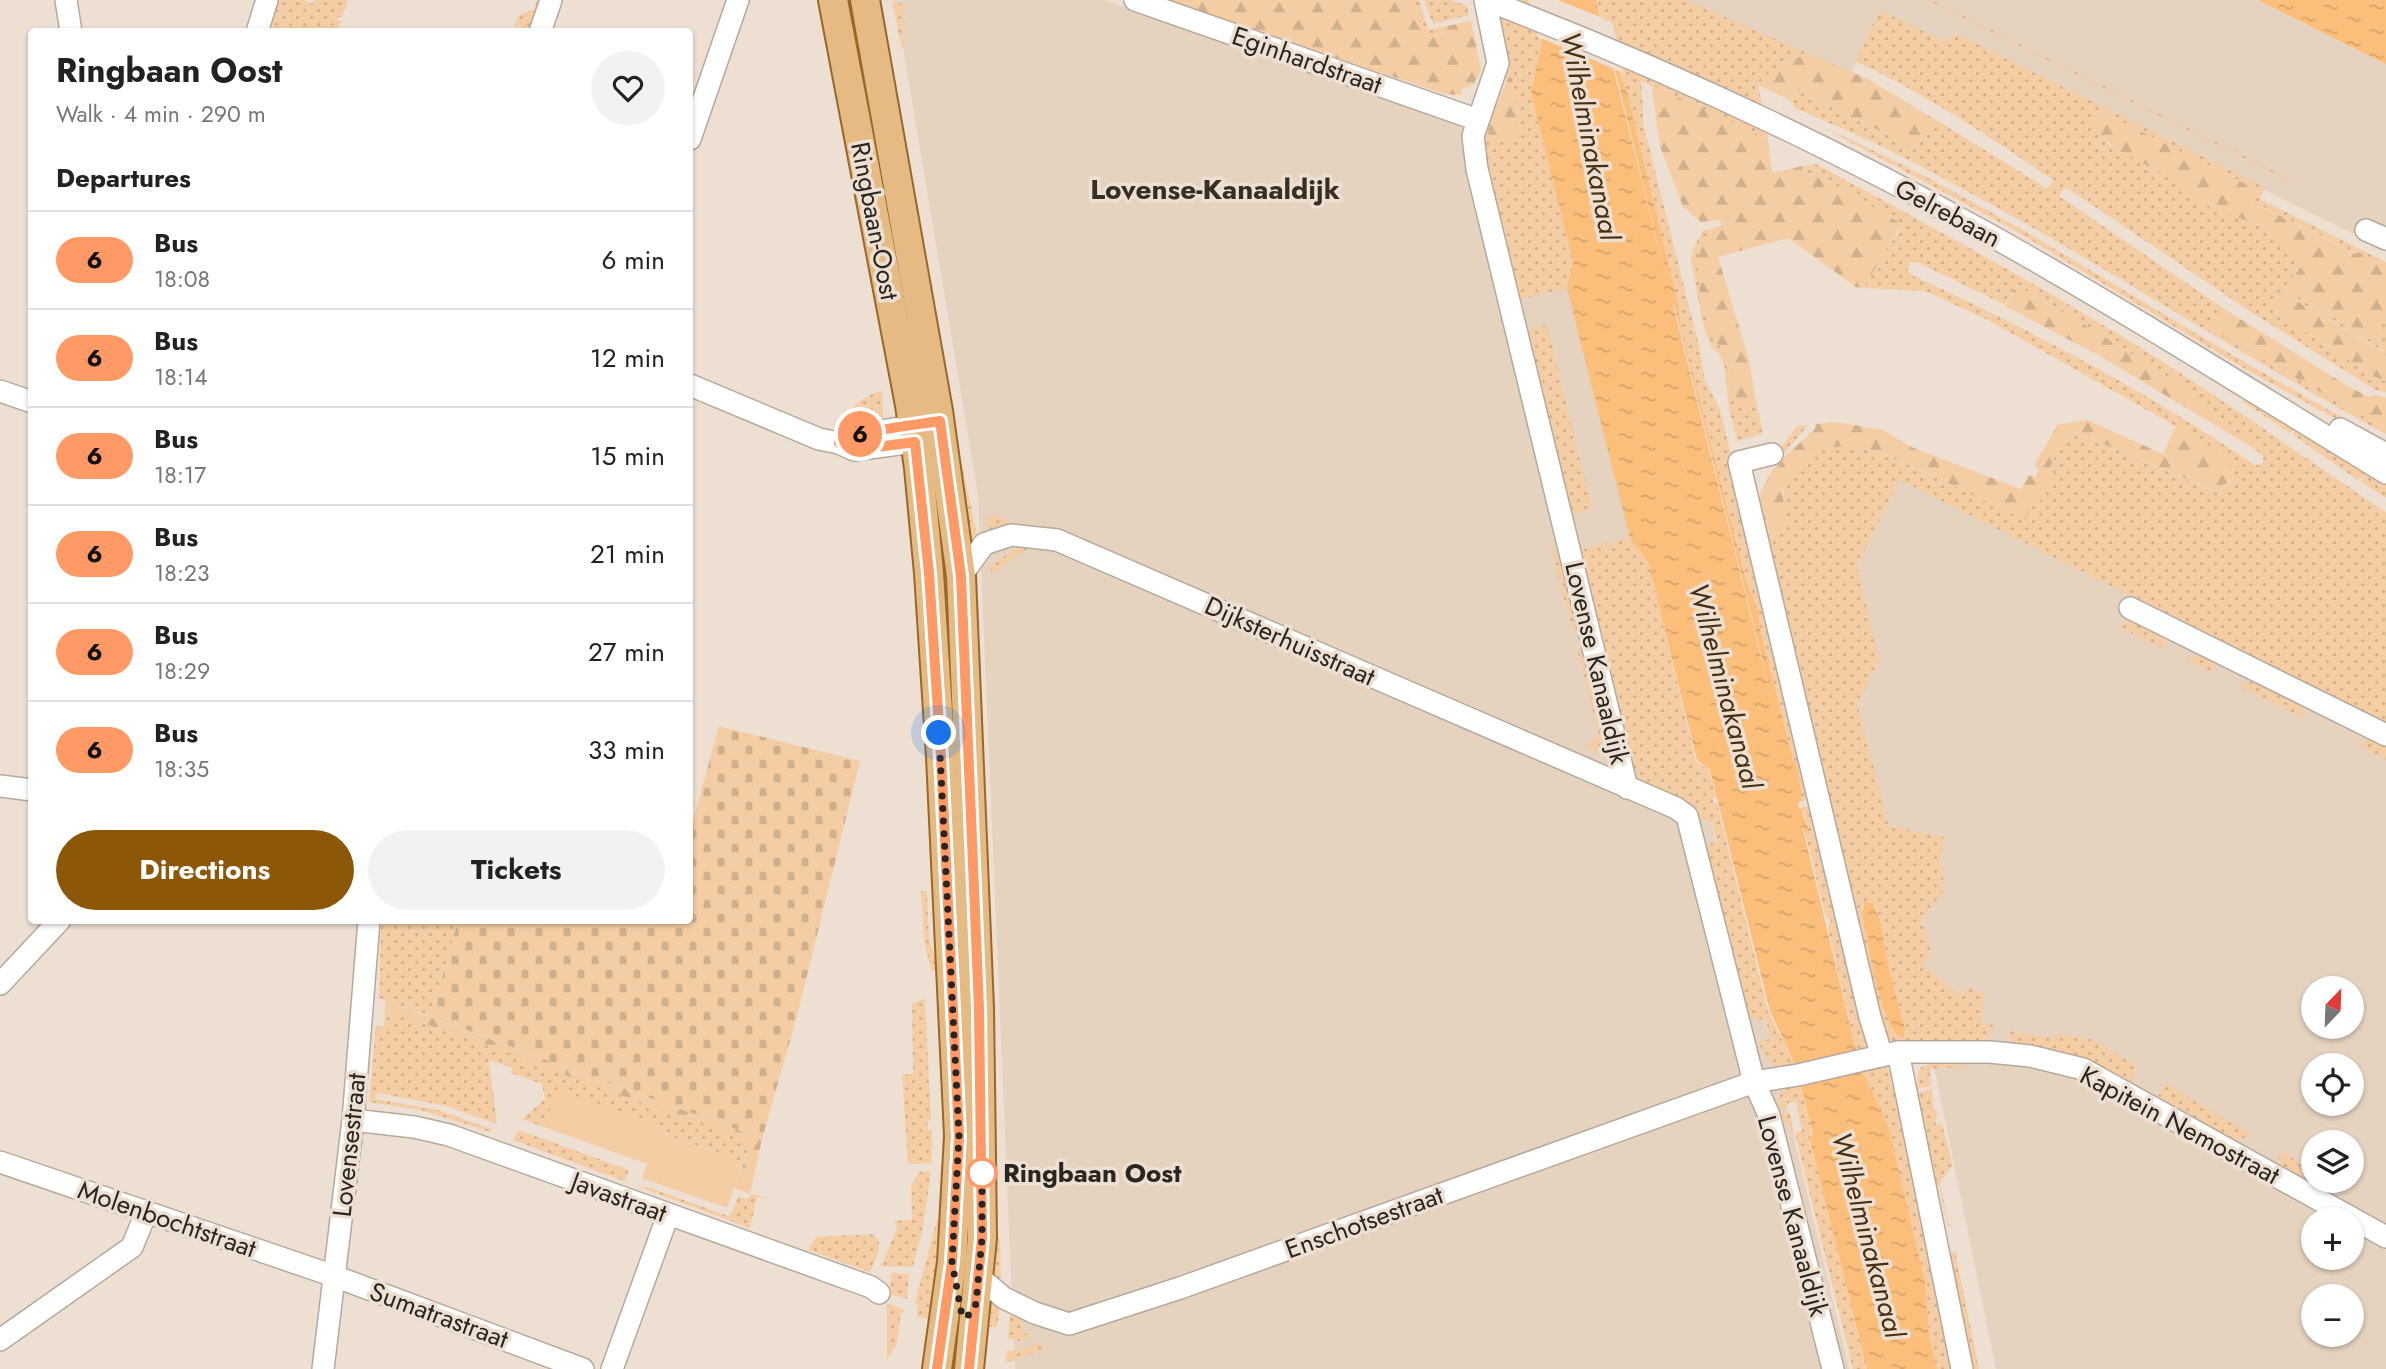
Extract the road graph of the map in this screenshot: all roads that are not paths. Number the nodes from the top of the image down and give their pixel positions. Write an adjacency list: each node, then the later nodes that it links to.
1 (66, 0): 10 (street)
2 (267, 0): 11 (street)
3 (551, 0): 12 (street)
4 (738, 0): 15 (street)
5 (833, 0): 21 (main road, Ringbaan-Oost)
6 (865, 0): 21 (main road, Ringbaan-Oost)
7 (1135, 0): 13 (street, Eginhardstraat)
8 (1486, 0): 13 (street, Lovense Kanaaldijk); 14 (street, Gelrebaan)
9 (1513, 0): 14 (street, Gelrebaan)
10 (70, 28)
11 (258, 28)
12 (541, 28)
13 (1478, 120): 29 (street, Lovense Kanaaldijk)
14 (1788, 125): 23 (street, Gelrebaan); 24 (street, Gelrebaan)
15 (693, 130)
16 (2366, 230): 17 (street)
17 (2386, 239)
18 (693, 386): 21 (street)
19 (0, 391): 20 (street)
20 (28, 401)
21 (927, 432): 25 (main road, Ringbaan-Oost); 41 (main road, Ringbaan-Oost)
22 (1772, 454): 34 (street)
23 (2386, 454)
24 (2386, 472)
25 (961, 576): 29 (street, Dijksterhuisstraat); 43 (main road, Ringbaan-Oost)
26 (2130, 608): 27 (street)
27 (2386, 736)
28 (0, 786): 30 (street)
29 (1627, 788): 35 (street, Lovense Kanaaldijk)
30 (28, 790)
31 (56, 924): 33 (street)
32 (369, 924): 36 (street, Lovensestraat)
33 (0, 984)
34 (1890, 1054): 35 (street, Kapitein Nemostraat); 40 (street, Kapitein Nemostraat); 52 (street)
35 (1754, 1082): 43 (street, Enschotsestraat); 51 (street, Lovense Kanaaldijk)
36 (353, 1120): 39 (street, Javastraat); 42 (street, Lovensestraat)
37 (0, 1163): 38 (street, Molenbochtstraat)
38 (146, 1213): 42 (street, Molenbochtstraat); 45 (street)
39 (668, 1215): 44 (street, Javastraat); 48 (street)
40 (2386, 1237)
41 (952, 1262): 43 (main road, Ringbaan-Oost); 49 (main road, Ringbaan-Oost)
42 (334, 1276): 46 (street, Lovensestraat); 47 (street, Sumatrastraat)
43 (978, 1290): 50 (main road, Ringbaan-Oost)
44 (879, 1293)
45 (0, 1340)
46 (323, 1369)
47 (583, 1369)
48 (612, 1369)
49 (937, 1369)
50 (969, 1369)
51 (1833, 1369)
52 (1962, 1369)

